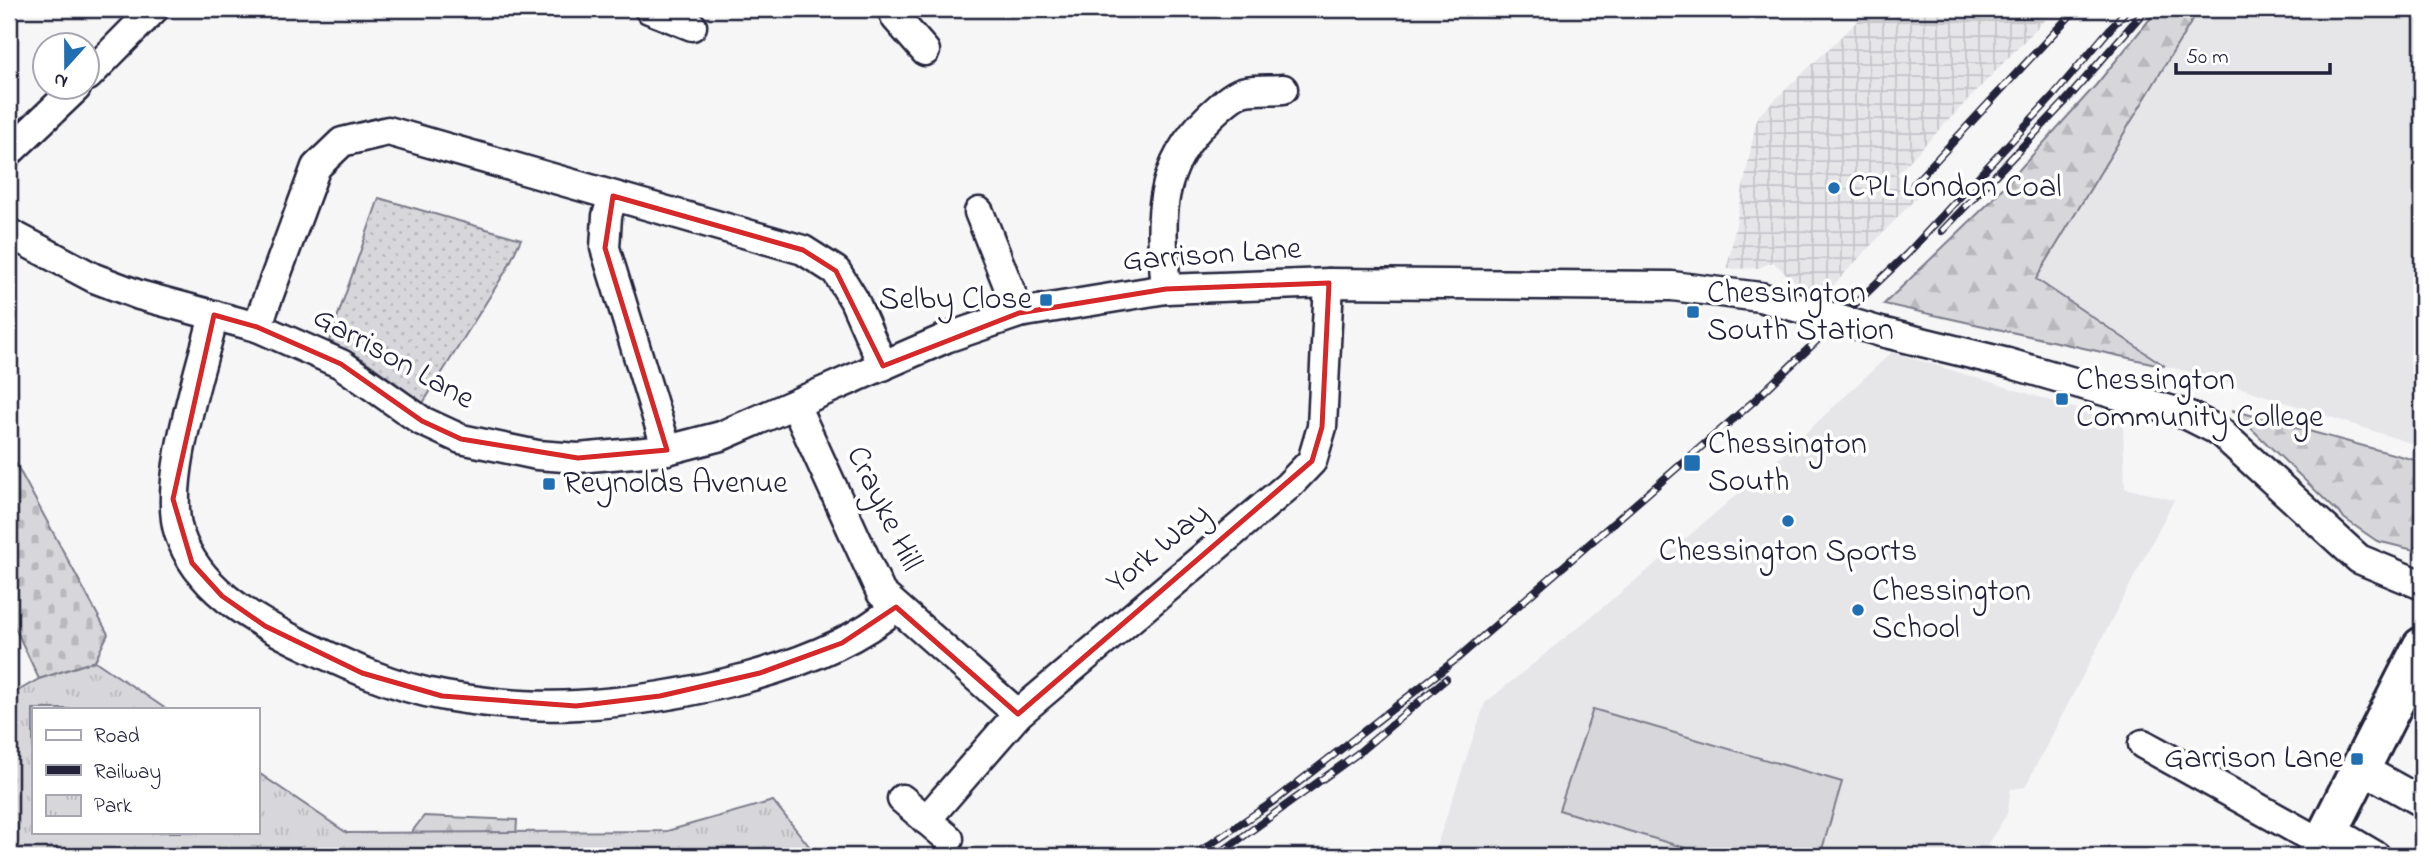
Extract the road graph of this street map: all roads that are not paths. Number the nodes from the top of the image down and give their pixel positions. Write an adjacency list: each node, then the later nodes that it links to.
1 (155, 9): 6 (street)
2 (892, 9): 5 (street)
3 (659, 11): 4 (street)
4 (692, 26)
5 (925, 51)
6 (102, 62)
7 (1283, 89): 14 (street)
8 (61, 102): 9 (street)
9 (9, 152)
10 (613, 196): 17 (street); 18 (street); 20 (street)
11 (979, 212): 15 (street)
12 (9, 233): 16 (street, Garrison Lane)
13 (1329, 283): 14 (street, Garrison Lane); 21 (street, Garrison Lane, bridge); 24 (street, York Way)
14 (1166, 289): 15 (street, Garrison Lane)
15 (1018, 313): 18 (street, Garrison Lane)
16 (214, 316): 17 (street, Garrison Lane); 22 (street)
17 (257, 327): 20 (street, Garrison Lane)
18 (883, 366): 19 (street, Garrison Lane)
19 (795, 405): 20 (street, Garrison Lane); 22 (street, Crayke Hill)
20 (667, 450)
21 (2422, 585)
22 (896, 607): 24 (street, Crayke Hill)
23 (2422, 646): 26 (highway)
24 (1018, 714): 29 (street, York Way)
25 (2143, 744): 31 (street)
26 (2361, 768): 28 (street); 31 (highway)
27 (902, 799): 29 (street)
28 (2422, 802)
29 (926, 820): 30 (street)
30 (949, 839)
31 (2323, 843): 32 (street)
32 (2376, 856)

